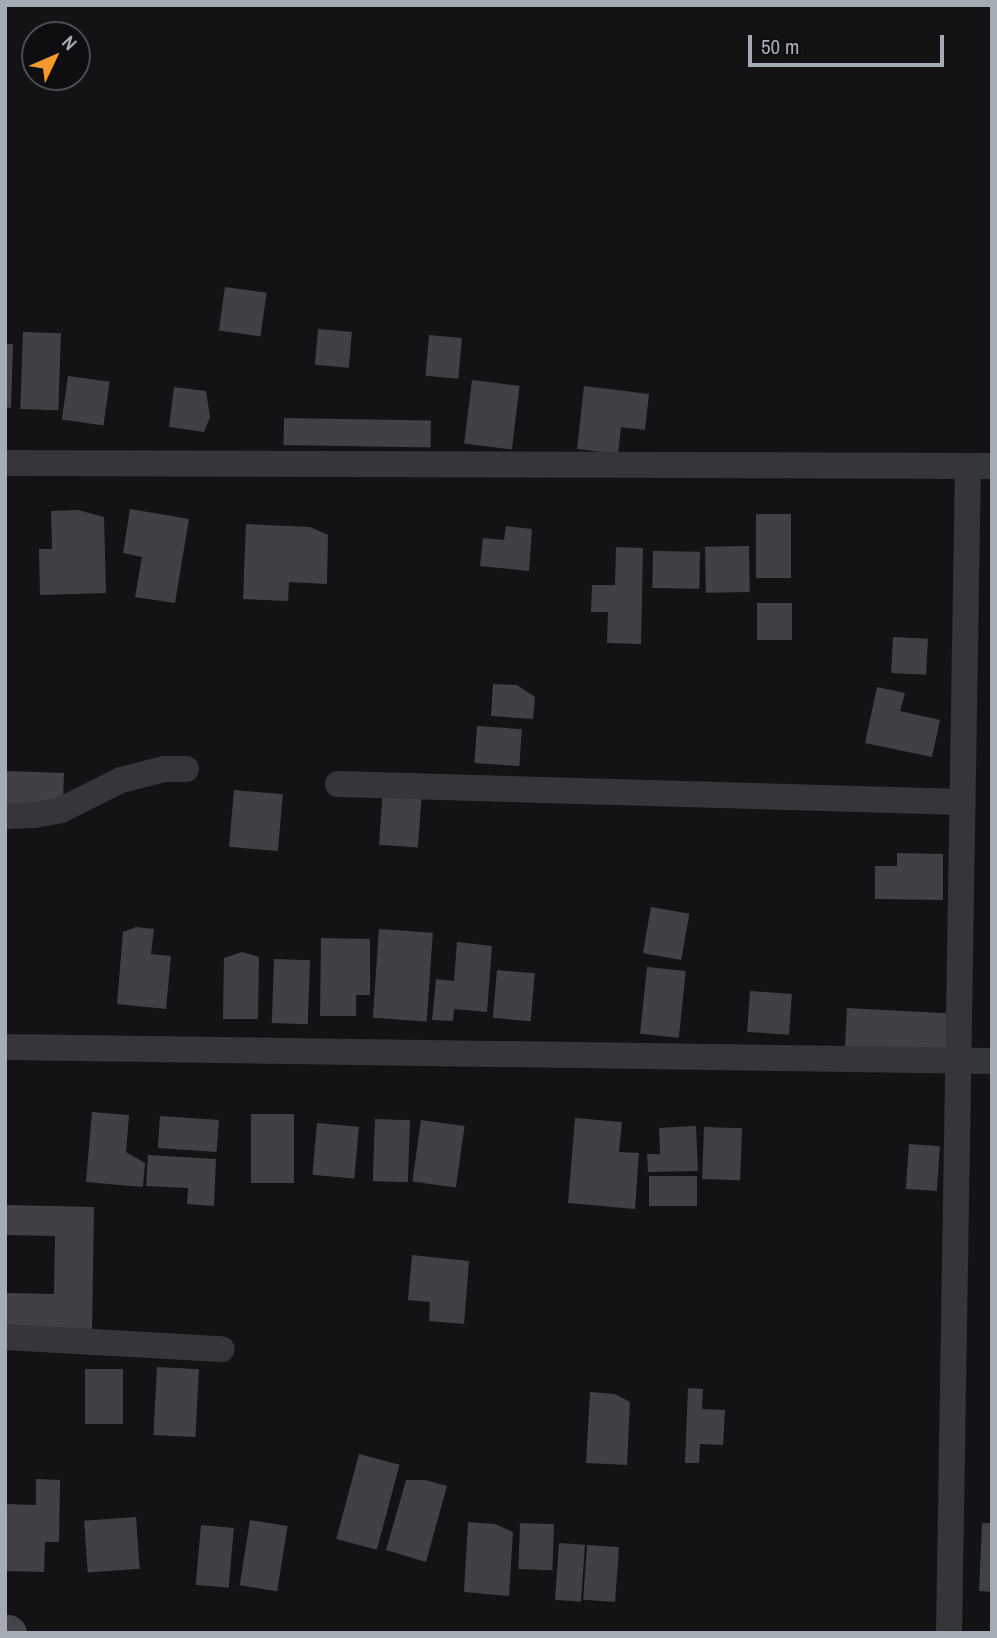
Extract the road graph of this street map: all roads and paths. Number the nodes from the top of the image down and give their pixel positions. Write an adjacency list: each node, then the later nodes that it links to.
1 (5, 463): 2 (street)
2 (980, 466): 5 (street)
3 (186, 769): 6 (street)
4 (338, 784): 5 (street)
5 (962, 802): 8 (street)
6 (5, 816)
7 (5, 1047): 8 (street)
8 (958, 1060): 9 (street); 12 (street)
9 (992, 1061)
10 (5, 1338): 11 (street)
11 (222, 1349)
12 (949, 1633)

